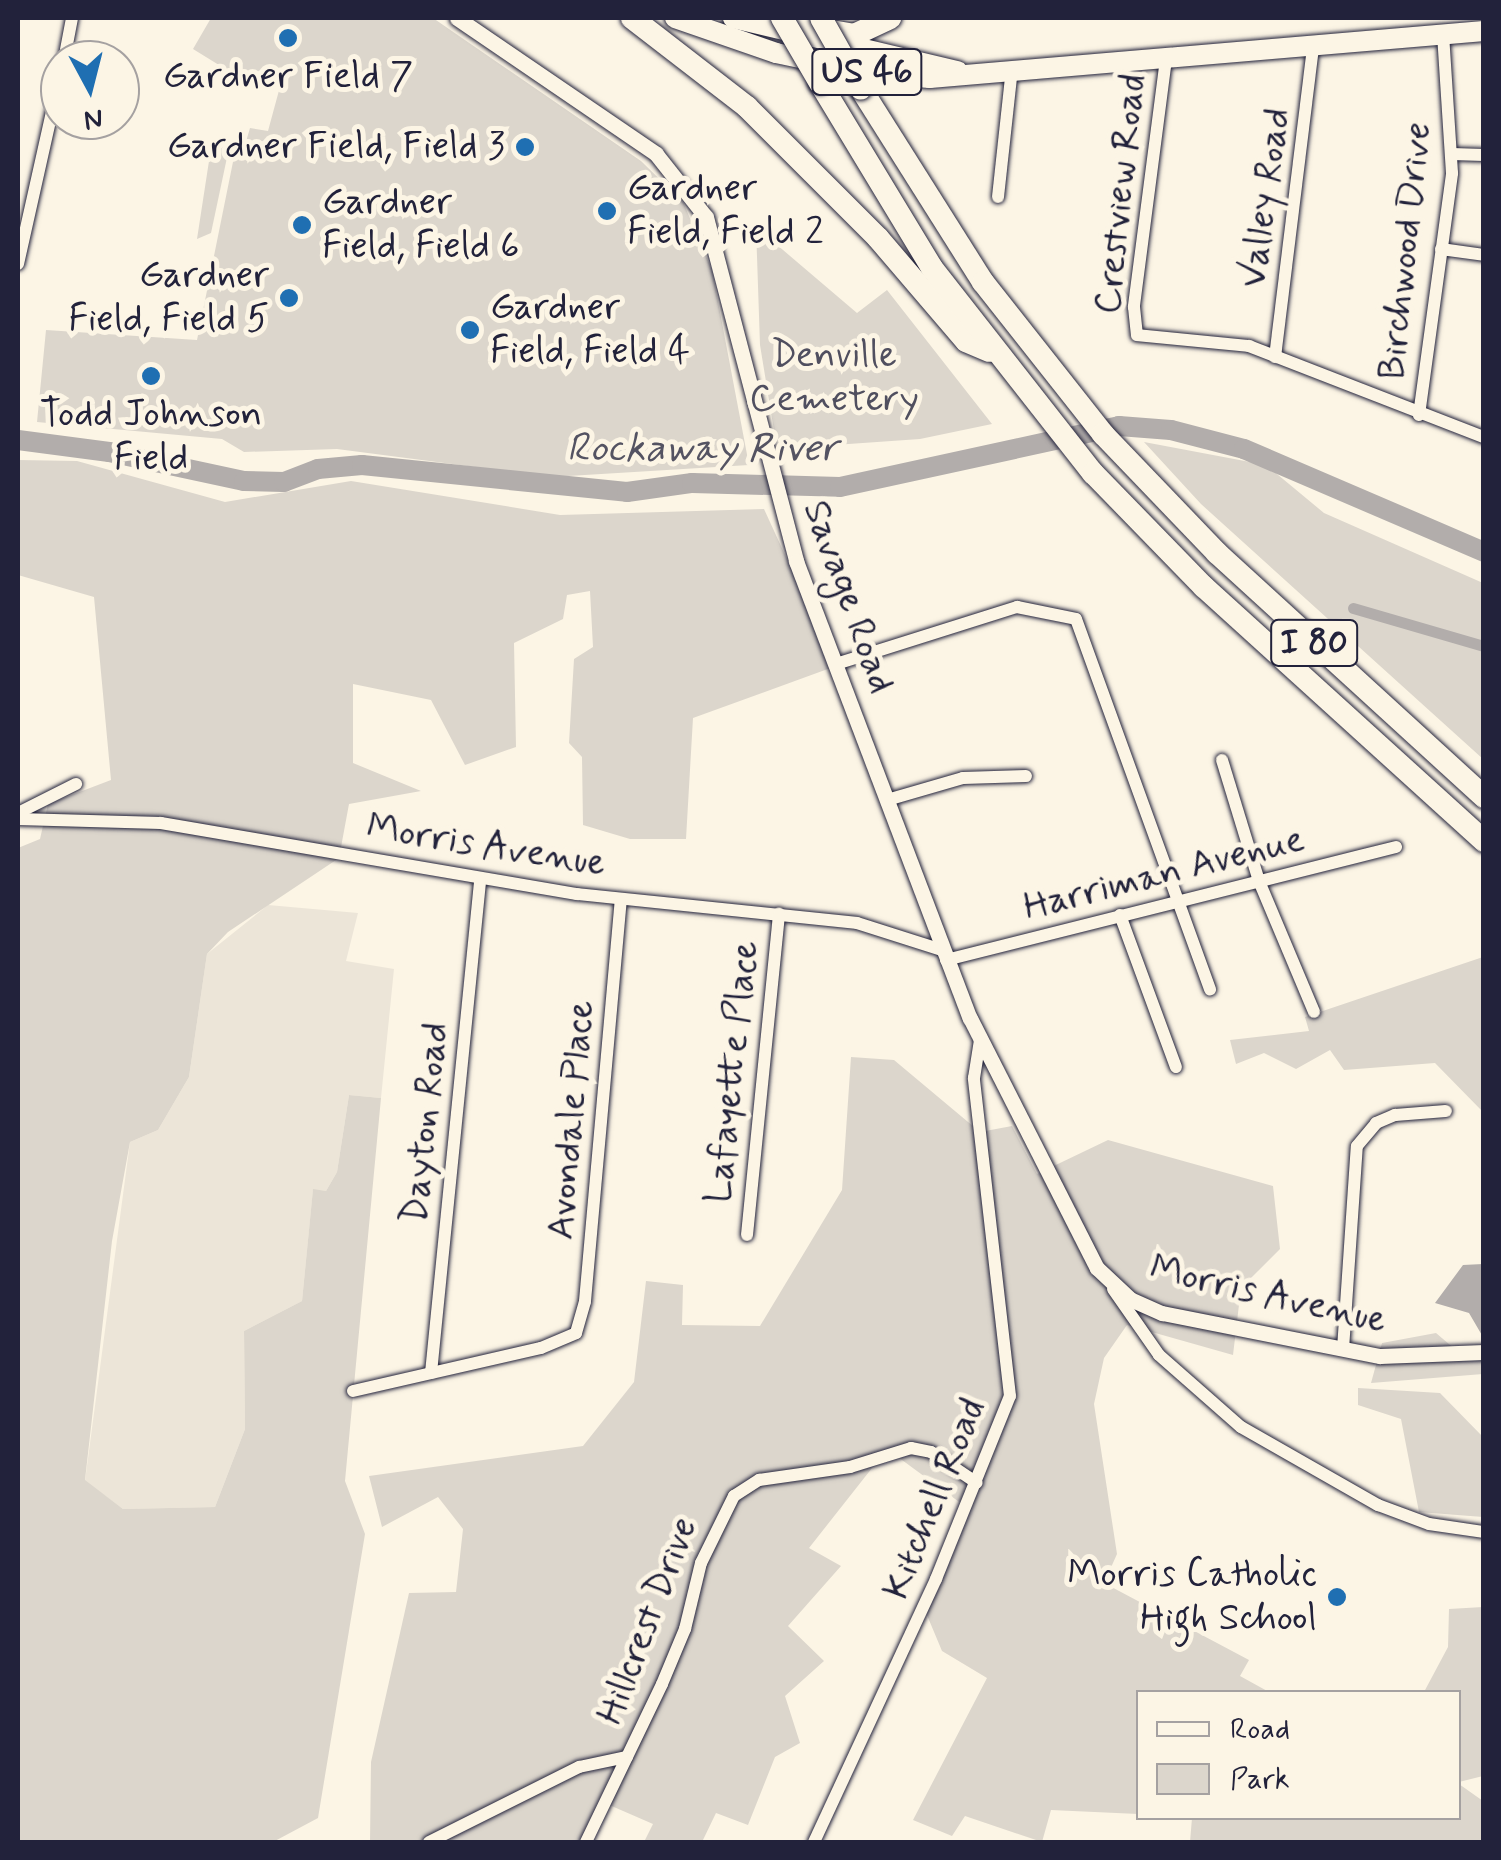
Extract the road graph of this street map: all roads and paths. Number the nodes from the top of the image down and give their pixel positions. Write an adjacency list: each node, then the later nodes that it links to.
1 (457, 18): 9 (street, Savage Road)
2 (632, 18): 23 (highway)
3 (675, 18): 15 (main road, US 46)
4 (733, 18): 15 (main road, US 46)
5 (756, 18): 8 (highway)
6 (782, 18): 23 (highway, I 80, bridge)
7 (821, 18): 31 (highway, I 80, bridge)
8 (890, 18)
9 (475, 24): 27 (street, Savage Road)
10 (1484, 31): 11 (main road, US 46)
11 (1443, 34): 12 (main road, US 46); 17 (street, Birchwood Drive)
12 (1313, 46): 13 (main road, US 46); 24 (street, Valley Road)
13 (1166, 59): 14 (main road, US 46); 24 (street, Crestview Road)
14 (1012, 69): 15 (main road, US 46); 19 (street)
15 (960, 71)
16 (46, 140): 22 (street)
17 (1452, 154): 18 (street); 20 (street, Birchwood Drive)
18 (1484, 155)
19 (998, 196)
20 (1442, 248): 21 (street); 25 (street, Birchwood Drive)
21 (1484, 255)
22 (18, 264)
23 (994, 354): 34 (highway, I 80)
24 (1275, 358): 25 (street)
25 (1419, 415): 26 (street)
26 (1484, 437)
27 (836, 664): 32 (street, Savage Road); 39 (street)
28 (1222, 760): 37 (street)
29 (1026, 776): 32 (street)
30 (76, 784): 33 (street)
31 (1484, 797)
32 (887, 800): 42 (street, Savage Road)
33 (18, 816): 36 (street, Morris Avenue)
34 (1484, 841)
35 (1396, 847): 37 (street, Harriman Avenue)
36 (480, 879): 38 (street, Morris Avenue); 53 (street, Dayton Road)
37 (1259, 881): 39 (street, Harriman Avenue); 45 (street)
38 (621, 900): 40 (street, Morris Avenue); 53 (street, Avondale Place)
39 (1179, 901): 41 (street, Harriman Avenue); 43 (street)
40 (779, 914): 42 (street, Morris Avenue); 49 (street, Lafayette Place)
41 (1120, 915): 42 (street, Harriman Avenue); 47 (street)
42 (944, 955): 44 (street, Savage Road)
43 (1210, 989)
44 (967, 1011): 46 (street, Morris Avenue)
45 (1314, 1012)
46 (980, 1038): 50 (street, Morris Avenue); 55 (street, Kitchell Road)
47 (1176, 1067)
48 (1446, 1111): 51 (street)
49 (748, 1235)
50 (1107, 1280): 51 (street, Morris Avenue); 56 (street)
51 (1343, 1349): 52 (street, Morris Avenue)
52 (1484, 1352)
53 (431, 1372): 54 (street)
54 (354, 1391)
55 (977, 1483): 57 (street, Hillcrest Drive); 60 (street, Kitchell Road)
56 (1484, 1532)
57 (627, 1757): 58 (street); 59 (street, Hillcrest Drive)
58 (429, 1842)
59 (586, 1842)
60 (814, 1842)

